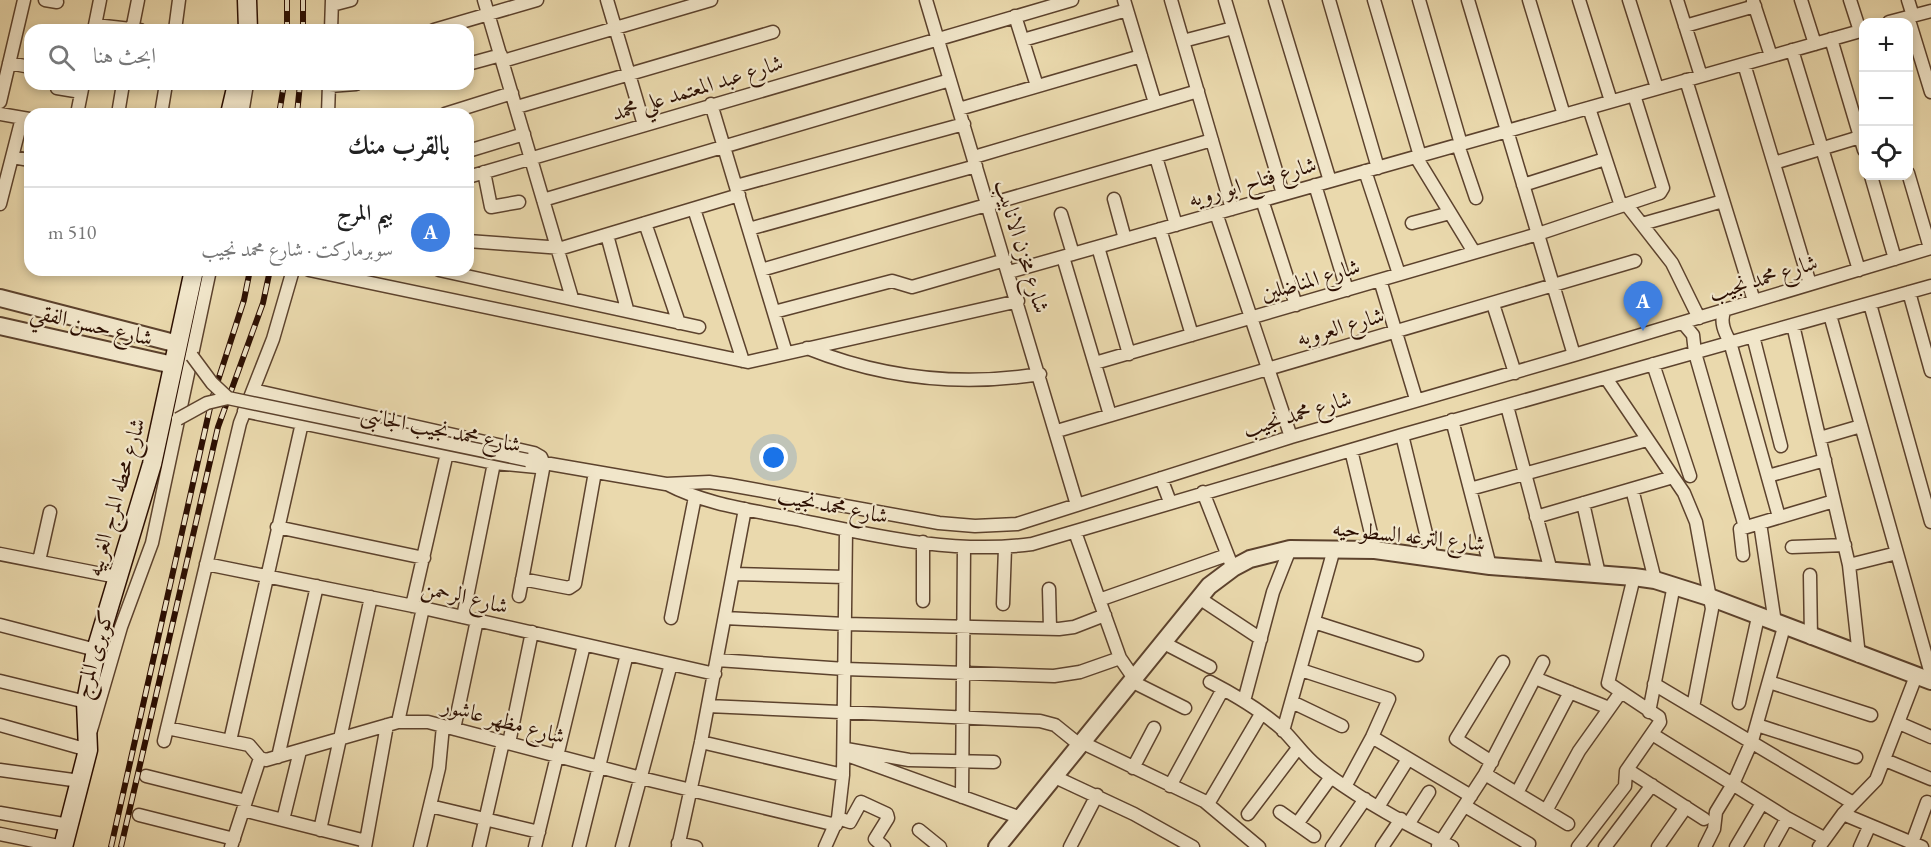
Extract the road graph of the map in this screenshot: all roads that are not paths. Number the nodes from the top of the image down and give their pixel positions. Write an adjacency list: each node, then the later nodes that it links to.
1 (24, 0): 56 (street)
2 (100, 0): 36 (street)
3 (138, 0): 37 (street)
4 (179, 0): 38 (street)
5 (248, 0): 39 (main road)
6 (351, 0): 27 (street)
7 (484, 0): 31 (street)
8 (537, 0): 31 (street)
9 (607, 0): 43 (street)
10 (711, 0): 43 (street)
11 (926, 0): 47 (street, شارع مخزن الانابيب)
12 (1072, 0): 32 (street, شارع عبد المعتمد علي محمد)
13 (1172, 0): 50 (street)
14 (1225, 0): 44 (street)
15 (1275, 0): 119 (street)
16 (1329, 0): 113 (street)
17 (1374, 0): 105 (street)
18 (1419, 0): 101 (street)
19 (1468, 0): 96 (street)
20 (1529, 0): 91 (street)
21 (1579, 0): 76 (street)
22 (1629, 0): 65 (street)
23 (1677, 0): 42 (street)
24 (1801, 0): 51 (street)
25 (1850, 0): 35 (street)
26 (1908, 0): 33 (street)
27 (332, 2): 40 (street)
28 (1754, 3): 42 (street); 54 (street)
29 (1125, 5): 49 (street); 53 (street)
30 (1931, 10): 33 (street)
31 (488, 15): 41 (street); 55 (street)
32 (1016, 16): 47 (street, شارع عبد المعتمد علي محمد); 49 (street)
33 (1910, 16): 34 (street); 73 (street)
34 (1903, 18)
35 (1859, 22)
36 (95, 24)
37 (136, 24)
38 (176, 24)
39 (248, 24)
40 (331, 24)
41 (456, 24)
42 (1685, 26): 61 (street)
43 (615, 27): 55 (street); 60 (street)
44 (1233, 28): 50 (street); 123 (street)
45 (1859, 31): 48 (street, شارع فتاح ابو رويه)
46 (773, 32): 60 (street)
47 (938, 38): 62 (street, شارع مخزن الانابيب); 79 (street, شارع عبد المعتمد علي محمد)
48 (1831, 39): 51 (street, شارع فتاح ابو رويه); 98 (street)
49 (1023, 40): 64 (street)
50 (1183, 41): 72 (street)
51 (1815, 44): 52 (street, شارع فتاح ابو رويه)
52 (1792, 50): 54 (street, شارع فتاح ابو رويه); 103 (street)
53 (1141, 56): 64 (street); 78 (street)
54 (1771, 56): 58 (street, شارع فتاح ابو رويه)
55 (502, 58): 57 (street); 74 (street)
56 (9, 63): 59 (street); 77 (street)
57 (474, 63)
58 (1744, 63): 61 (street, شارع فتاح ابو رويه); 112 (street)
59 (24, 66)
60 (629, 75): 80 (street); 95 (street)
61 (1701, 76): 63 (street, شارع فتاح ابو رويه)
62 (950, 80): 89 (street, شارع مخزن الانابيب); 102 (street)
63 (1686, 80): 65 (street, شارع فتاح ابو رويه); 128 (street)
64 (1037, 86): 89 (street)
65 (1657, 88): 75 (street, شارع فتاح ابو رويه)
66 (82, 90): 81 (street)
67 (122, 90): 82 (street)
68 (165, 90): 83 (street)
69 (236, 90): 84 (main road)
70 (246, 90): 85 (street)
71 (329, 90): 86 (street)
72 (1198, 91): 78 (street); 100 (street)
73 (1931, 92)
74 (512, 93): 80 (street); 87 (street)
75 (1634, 95): 76 (street, شارع فتاح ابو رويه); 131 (street, شارع المناضلين)
76 (1611, 101): 88 (street, شارع فتاح ابو رويه)
77 (0, 102)
78 (1155, 103): 111 (street)
79 (711, 104): 95 (street, شارع عبد المعتمد علي محمد); 102 (street)
80 (517, 107): 97 (street)
81 (78, 108)
82 (118, 108)
83 (162, 108)
84 (231, 108)
85 (243, 108)
86 (328, 108)
87 (464, 108)
88 (1589, 108): 91 (street, شارع فتاح ابو رويه); 110 (street)
89 (959, 109): 94 (street, شارع مخزن الانابيب)
90 (0, 114): 92 (street)
91 (1564, 115): 96 (street, شارع فتاح ابو رويه)
92 (24, 119)
93 (24, 124): 106 (street)
94 (964, 124): 111 (street, شارع مخزن الانابيب); 122 (street)
95 (644, 125): 108 (street, شارع عبد المعتمد علي محمد)
96 (1507, 131): 101 (street, شارع فتاح ابو رويه); 121 (street)
97 (524, 134): 104 (street); 108 (street)
98 (1859, 134)
99 (1859, 137): 103 (street)
100 (1212, 140): 107 (street); 134 (street)
101 (1460, 144): 105 (street, شارع فتاح ابو رويه); 124 (street)
102 (724, 146): 122 (street); 126 (street)
103 (1822, 148): 112 (street); 157 (street)
104 (474, 149)
105 (1418, 156): 113 (street, شارع فتاح ابو رويه); 136 (street)
106 (12, 157): 109 (street); 130 (street)
107 (1156, 157): 132 (street); 141 (street)
108 (531, 158): 115 (street, شارع عبد المعتمد علي محمد); 126 (street)
109 (24, 159)
110 (1605, 159): 121 (street); 131 (street)
111 (975, 161): 132 (street, شارع مخزن الانابيب); 143 (street)
112 (1774, 163): 167 (street)
113 (1378, 168): 114 (street, شارع فتاح ابو رويه)
114 (1365, 171): 119 (street, شارع فتاح ابو رويه); 159 (street)
115 (484, 172): 116 (street, شارع عبد المعتمد علي محمد); 129 (street)
116 (474, 175)
117 (1872, 180): 153 (street)
118 (1910, 180): 149 (street)
119 (1330, 181): 120 (street, شارع فتاح ابو رويه)
120 (1315, 185): 123 (street, شارع فتاح ابو رويه); 169 (street)
121 (1523, 185): 144 (street)
122 (737, 191): 133 (street); 143 (street)
123 (1283, 194): 127 (street, شارع فتاح ابو رويه)
124 (1476, 198)
125 (1114, 199): 146 (street)
126 (543, 200): 150 (street)
127 (1262, 200): 134 (street, شارع فتاح ابو رويه); 177 (street)
128 (1723, 201): 140 (street); 174 (street)
129 (519, 202)
130 (0, 204)
131 (1623, 205): 140 (street); 144 (street, شارع المناضلين)
132 (989, 206): 154 (street, شارع مخزن الانابيب); 156 (street)
133 (694, 209): 138 (street); 200 (street)
134 (1232, 209): 135 (street, شارع فتاح ابو رويه)
135 (1216, 213): 141 (street, شارع فتاح ابو رويه); 182 (street)
136 (1450, 213): 139 (street); 151 (street)
137 (1061, 214): 152 (street)
138 (645, 223): 145 (street); 184 (street)
139 (1412, 223)
140 (1642, 224): 183 (street)
141 (1176, 225): 142 (street, شارع فتاح ابو رويه)
142 (1161, 229): 146 (street, شارع فتاح ابو رويه); 190 (street)
143 (749, 230): 156 (street)
144 (1538, 234): 151 (street, شارع المناضلين); 166 (street)
145 (607, 235): 150 (street); 178 (street)
146 (1125, 239): 148 (street, شارع فتاح ابو رويه)
147 (474, 242): 150 (street)
148 (1098, 247): 152 (street, شارع فتاح ابو رويه); 197 (street)
149 (1931, 248): 153 (street, شارع محمد نجيب)
150 (558, 249): 172 (street)
151 (1474, 252): 159 (street, شارع المناضلين)
152 (1068, 255): 158 (street, شارع فتاح ابو رويه); 201 (street)
153 (1895, 259): 157 (street, شارع محمد نجيب)
154 (1005, 260): 158 (street, شارع مخزن الانابيب); 180 (street)
155 (1635, 261): 166 (street, شارع العروبه)
156 (761, 270): 180 (street)
157 (1859, 270): 167 (street, شارع محمد نجيب)
158 (1009, 272): 173 (street, شارع مخزن الانابيب)
159 (1399, 274): 165 (street, شارع المناضلين)
160 (193, 276): 193 (main road, شارع محطه المرج الغربيه)
161 (209, 276): 198 (street, كوبرى المرج)
162 (290, 276): 209 (street)
163 (338, 276): 200 (street)
164 (468, 276): 172 (street)
165 (1380, 280): 169 (street, شارع المناضلين); 189 (street)
166 (1552, 284): 175 (street, شارع العروبه); 199 (street)
167 (1810, 284): 174 (street, شارع محمد نجيب)
168 (1931, 286): 170 (street, شارع محمد نجيب)
169 (1347, 290): 177 (street, شارع المناضلين)
170 (1909, 292): 176 (street, شارع محمد نجيب); 205 (street)
171 (0, 298): 193 (street, شارع حسن الفقي)
172 (572, 298): 178 (street)
173 (1018, 301): 194 (street); 207 (street, شارع مخزن الانابيب)
174 (1754, 301): 179 (street, شارع محمد نجيب)
175 (1493, 304): 189 (street, شارع العروبه); 206 (street)
176 (1870, 304): 181 (street, شارع محمد نجيب); 250 (street)
177 (1296, 305): 182 (street, شارع المناضلين)
178 (627, 309): 184 (street)
179 (1725, 310): 183 (street, شارع محمد نجيب); 192 (street)
180 (774, 312): 195 (street)
181 (1830, 315): 186 (street, شارع محمد نجيب); 218 (street)
182 (1251, 318): 190 (street, شارع المناضلين); 204 (street)
183 (1699, 318): 185 (street, شارع محمد نجيب)
184 (679, 323): 188 (street)
185 (1683, 323): 196 (street); 199 (street, شارع محمد نجيب)
186 (1793, 325): 191 (street, شارع محمد نجيب); 222 (street)
187 (0, 326): 203 (street, شارع حسن الفقي)
188 (699, 327)
189 (1396, 332): 204 (street, شارع العروبه); 211 (street)
190 (1192, 335): 197 (street, شارع المناضلين)
191 (1753, 336): 192 (street, شارع محمد نجيب); 224 (street)
192 (1730, 342): 196 (street, شارع محمد نجيب); 233 (street)
193 (178, 344): 203 (main road, شارع محطه المرج الغربيه)
194 (807, 348): 195 (street); 207 (street)
195 (786, 353): 200 (street)
196 (1695, 353): 202 (street, شارع محمد نجيب); 253 (street)
197 (1129, 354): 201 (street, شارع المناضلين)
198 (192, 356): 210 (street, bridge); 215 (street, كوبرى المرج)
199 (1575, 356): 206 (street, شارع محمد نجيب)
200 (743, 361)
201 (1095, 363): 214 (street)
202 (1653, 364): 208 (street, شارع محمد نجيب); 232 (street)
203 (173, 365): 280 (main road, شارع محطه المرج الغربيه)
204 (1268, 369): 214 (street, شارع العروبه); 221 (street)
205 (1931, 371)
206 (1515, 373): 211 (street, شارع محمد نجيب)
207 (1040, 374): 219 (street, شارع مخزن الانابيب)
208 (1606, 378): 212 (street, شارع محمد نجيب); 223 (street)
209 (253, 390): 213 (street); 229 (street, شارع محمد نجيب الجانبى)
210 (228, 398): 215 (street, bridge); 229 (street, شارع محمد نجيب, bridge)
211 (1416, 399): 221 (street, شارع محمد نجيب)
212 (1507, 406): 216 (street, شارع محمد نجيب); 231 (street)
213 (244, 411): 217 (street, شارع محمد نجيب الجانبى); 272 (street)
214 (1110, 416): 219 (street, شارع العروبه)
215 (178, 419): 367 (street, كوبرى المرج)
216 (1452, 420): 220 (street, شارع محمد نجيب); 237 (street)
217 (302, 423): 226 (street, شارع محمد نجيب الجانبى); 252 (street)
218 (1861, 426): 222 (street); 265 (street)
219 (1057, 431): 244 (street, شارع مخزن الانابيب)
220 (1402, 435): 225 (street, شارع محمد نجيب); 269 (street)
221 (1291, 436): 235 (street, شارع محمد نجيب)
222 (1820, 438): 227 (street)
223 (1647, 440): 231 (street); 234 (street)
224 (1781, 446)
225 (1351, 450): 239 (street, شارع محمد نجيب); 264 (street)
226 (447, 453): 228 (street, شارع محمد نجيب الجانبى); 268 (street)
227 (1825, 460): 233 (street); 241 (street)
228 (494, 463): 229 (street, شارع محمد نجيب الجانبى); 297 (street)
229 (544, 464): 230 (street, شارع محمد نجيب); 283 (street)
230 (595, 472): 236 (street, شارع محمد نجيب); 283 (street)
231 (1525, 474): 237 (street); 248 (street)
232 (1690, 476)
233 (1768, 476): 249 (street)
234 (1673, 477): 238 (street); 291 (street)
235 (1161, 478): 242 (street); 244 (street, شارع محمد نجيب)
236 (666, 484): 240 (street, شارع محمد نجيب); 247 (street, شارع محمد نجيب)
237 (1470, 489): 274 (street)
238 (1632, 489): 243 (street); 284 (street)
239 (1203, 492): 242 (street, شارع محمد نجيب); 271 (street)
240 (695, 497): 245 (street, شارع محمد نجيب); 299 (street)
241 (1834, 501): 249 (street); 258 (street)
242 (1170, 502): 255 (street, شارع محمد نجيب)
243 (1583, 503): 248 (street); 277 (street)
244 (1077, 505): 247 (street, شارع محمد نجيب)
245 (745, 509): 254 (street, شارع محمد نجيب); 276 (street)
246 (50, 512): 270 (street)
247 (899, 515): 256 (street)
248 (1536, 517): 275 (street)
249 (1779, 517): 251 (street)
250 (1931, 522)
251 (1760, 523): 253 (street); 305 (street)
252 (278, 527): 268 (street); 279 (street)
253 (1745, 527): 267 (street)
254 (846, 530): 256 (street, شارع محمد نجيب); 281 (street)
255 (1075, 532): 261 (street, شارع محمد نجيب); 292 (street)
256 (896, 538): 257 (street, شارع محمد نجيب)
257 (923, 542): 259 (street, شارع محمد نجيب); 293 (street)
258 (1845, 546): 260 (street); 273 (street)
259 (964, 547): 261 (street, شارع محمد نجيب); 306 (street)
260 (1792, 547)
261 (1005, 548): 294 (street)
262 (1290, 549): 263 (street, شارع الترعه السطوحيه); 271 (street, شارع الترعه السطوحيه); 310 (street)
263 (1334, 549): 264 (street, شارع الترعه السطوحيه); 302 (street)
264 (1375, 550): 269 (street, شارع الترعه السطوحيه)
265 (1897, 553): 273 (street); 327 (street)
266 (0, 554): 270 (street)
267 (1743, 555)
268 (423, 558): 295 (street)
269 (1432, 558): 274 (street, شارع الترعه السطوحيه)
270 (39, 561): 280 (street)
271 (1230, 561): 290 (street, شارع الترعه السطوحيه); 292 (street)
272 (206, 564): 279 (street, شارع الرحمن); 356 (street)
273 (1849, 565): 316 (street)
274 (1490, 566): 275 (street, شارع الترعه السطوحيه)
275 (1551, 570): 277 (street, شارع الترعه السطوحيه)
276 (734, 574): 281 (street); 300 (street)
277 (1599, 574): 282 (street, شارع الترعه السطوحيه)
278 (1810, 574): 309 (street)
279 (266, 576): 286 (street, شارع الرحمن); 364 (street)
280 (117, 577): 313 (main road, شارع محطه المرج الغربيه)
281 (845, 577): 303 (street)
282 (1634, 577): 284 (street, شارع الترعه السطوحيه); 336 (street)
283 (522, 579): 288 (street)
284 (1655, 580): 285 (street, شارع الترعه السطوحيه)
285 (1674, 585): 291 (street, شارع الترعه السطوحيه); 333 (street)
286 (317, 586): 289 (street, شارع الرحمن); 374 (street)
287 (1048, 589): 307 (street)
288 (519, 596)
289 (370, 597): 295 (street, شارع الرحمن); 362 (street)
290 (1199, 598): 310 (street); 311 (street, شارع الترعه السطوحيه)
291 (1712, 598): 298 (street, شارع الترعه السطوحيه); 342 (street)
292 (1099, 600): 296 (street)
293 (923, 602)
294 (1003, 604)
295 (418, 607): 297 (street, شارع الرحمن); 351 (street)
296 (1105, 615): 307 (street); 317 (street)
297 (463, 617): 301 (street, شارع الرحمن)
298 (1758, 617): 305 (street, شارع الترعه السطوحيه); 340 (street)
299 (671, 618)
300 (725, 618): 303 (street); 318 (street)
301 (477, 620): 308 (street, شارع الرحمن); 355 (street)
302 (1314, 622): 315 (street); 324 (street)
303 (845, 624): 306 (street); 323 (street)
304 (0, 625): 313 (street)
305 (1779, 625): 309 (street, شارع الترعه السطوحيه); 332 (street)
306 (964, 627): 307 (street); 325 (street)
307 (1050, 628)
308 (532, 632): 312 (street, شارع الرحمن); 368 (street)
309 (1811, 638): 316 (street, شارع الترعه السطوحيه)
310 (1261, 639): 337 (street)
311 (1162, 642): 322 (street); 329 (street, شارع الترعه السطوحيه)
312 (584, 645): 314 (street, شارع الرحمن); 373 (street)
313 (96, 650): 338 (main road, شارع محطه المرج الغربيه)
314 (627, 654): 321 (street, شارع الرحمن); 382 (street)
315 (1417, 655)
316 (1859, 656): 327 (street, شارع الترعه السطوحيه)
317 (1120, 657): 325 (street); 329 (street)
318 (717, 660): 323 (street); 326 (street)
319 (1503, 662): 381 (street)
320 (1543, 662): 328 (street)
321 (671, 664): 326 (street, شارع الرحمن); 391 (street)
322 (1210, 667)
323 (845, 669): 325 (street); 346 (street)
324 (1301, 670): 339 (street); 360 (street)
325 (964, 672): 349 (street)
326 (715, 674): 341 (street)
327 (1926, 677): 350 (street)
328 (1535, 678): 335 (street); 381 (street)
329 (1132, 679): 343 (street); 369 (street, شارع الترعه السطوحيه)
330 (0, 681): 338 (street)
331 (1210, 682): 334 (street)
332 (1769, 682): 348 (street); 353 (street)
333 (1654, 684): 342 (street); 345 (street)
334 (1223, 689): 337 (street); 397 (street)
335 (1570, 692): 344 (street); 400 (street)
336 (1620, 693): 344 (street); 345 (street)
337 (1244, 701): 347 (street)
338 (86, 702): 367 (main road, شارع محطه المرج الغربيه)
339 (1292, 702): 354 (street); 358 (street)
340 (1739, 703)
341 (708, 706): 346 (street); 366 (street)
342 (1694, 707): 365 (street)
343 (1185, 708)
344 (1609, 708): 413 (street)
345 (1649, 712): 359 (street)
346 (845, 713): 349 (street); 372 (street)
347 (1261, 714): 358 (street); 408 (street)
348 (1870, 715)
349 (964, 717): 369 (street); 379 (street)
350 (1899, 723): 361 (street); 378 (street)
351 (393, 724): 355 (street, شارع مظهر عاشور); 362 (street, شارع مظهر عاشور); 437 (street)
352 (0, 725): 367 (street)
353 (1757, 725): 365 (street); 376 (street)
354 (1342, 726)
355 (448, 727): 368 (street, شارع مظهر عاشور); 410 (street)
356 (167, 728): 363 (street); 364 (street)
357 (1155, 728): 383 (street)
358 (1283, 730): 370 (street)
359 (1652, 734): 385 (street); 394 (street)
360 (1372, 737): 377 (street); 395 (street)
361 (1931, 737)
362 (339, 740): 371 (street, شارع مظهر عاشور); 430 (street)
363 (164, 741)
364 (230, 741): 375 (street)
365 (1752, 741): 394 (street); 407 (street)
366 (701, 742): 387 (street); 398 (street)
367 (89, 743): 393 (main road, شارع محطه المرج الغربيه)
368 (506, 743): 373 (street, شارع مظهر عاشور); 419 (street)
369 (1082, 745): 383 (street); 389 (street, شارع الترعه السطوحيه)
370 (1298, 748): 390 (street); 416 (street)
371 (300, 751): 374 (street, شارع مظهر عاشور); 423 (street)
372 (844, 751): 379 (street); 387 (street); 402 (street)
373 (558, 756): 382 (street, شارع مظهر عاشور); 432 (street)
374 (278, 757): 375 (street, شارع مظهر عاشور)
375 (260, 758): 409 (street)
376 (1856, 758)
377 (1408, 759): 404 (street); 411 (street)
378 (1885, 760): 392 (street); 407 (street)
379 (963, 762): 380 (street); 402 (street)
380 (994, 762)
381 (1492, 762): 386 (street)
382 (599, 767): 391 (street, شارع مظهر عاشور); 445 (street)
383 (1133, 768): 397 (street)
384 (0, 770): 393 (street)
385 (1628, 770): 396 (street); 459 (street)
386 (1485, 774): 400 (street); 404 (street)
387 (843, 775): 424 (street)
388 (146, 776): 409 (street)
389 (1056, 777): 401 (street); 420 (street, شارع الترعه السطوحيه)
390 (1331, 777): 395 (street); 426 (street)
391 (641, 778): 398 (street, شارع مظهر عاشور); 446 (street)
392 (1931, 779)
393 (80, 781): 428 (main road, شارع محطه المرج الغربيه)
394 (1733, 784): 406 (street); 462 (street)
395 (1346, 785): 403 (street)
396 (1652, 785): 412 (street); 460 (street)
397 (1170, 786): 408 (street)
398 (690, 790): 424 (street, شارع مظهر عاشور); 439 (street)
399 (1429, 792): 425 (street)
400 (1517, 793): 413 (street)
401 (1097, 795): 452 (street); 453 (street)
402 (962, 797): 420 (street)
403 (1365, 799): 411 (street); 455 (street)
404 (1468, 801): 438 (street); 458 (street)
405 (1927, 802): 440 (street)
406 (1762, 803): 422 (street); 463 (street)
407 (1853, 803): 417 (street)
408 (1208, 804): 454 (street)
409 (245, 806): 423 (street); 435 (street)
410 (430, 806): 419 (street); 442 (street)
411 (1378, 807): 425 (street)
412 (1686, 807): 421 (street); 461 (street)
413 (1547, 809): 427 (street)
414 (1280, 812): 426 (street)
415 (0, 813): 428 (street)
416 (1248, 814)
417 (1843, 814): 429 (street); 436 (street)
418 (139, 815): 435 (street)
419 (486, 818): 432 (street); 443 (street)
420 (1021, 819): 451 (street, شارع الترعه السطوحيه)
421 (1704, 819)
422 (1787, 819): 436 (street); 464 (street)
423 (284, 820): 430 (street)
424 (837, 821): 448 (street); 449 (street)
425 (1405, 821): 438 (street); 456 (street)
426 (1297, 824): 434 (street)
427 (1568, 824)
428 (69, 825): 441 (main road, شارع محطه المرج الغربيه)
429 (1869, 827): 440 (street); 465 (street)
430 (320, 830): 437 (street)
431 (919, 830): 450 (street)
432 (539, 832): 444 (street)
433 (0, 834): 441 (street)
434 (1314, 836)
435 (233, 843)
436 (1821, 843)
437 (366, 844)
438 (1439, 844): 457 (street)
439 (678, 845): 447 (street)
440 (1917, 845)
441 (63, 847)
442 (420, 847)
443 (479, 847)
444 (536, 847)
445 (579, 847)
446 (622, 847)
447 (696, 847)
448 (825, 847)
449 (884, 847)
450 (940, 847)
451 (998, 847)
452 (1070, 847)
453 (1193, 847)
454 (1259, 847)
455 (1332, 847)
456 (1382, 847)
457 (1452, 847)
458 (1528, 847)
459 (1578, 847)
460 (1605, 847)
461 (1658, 847)
462 (1705, 847)
463 (1736, 847)
464 (1771, 847)
465 (1860, 847)

